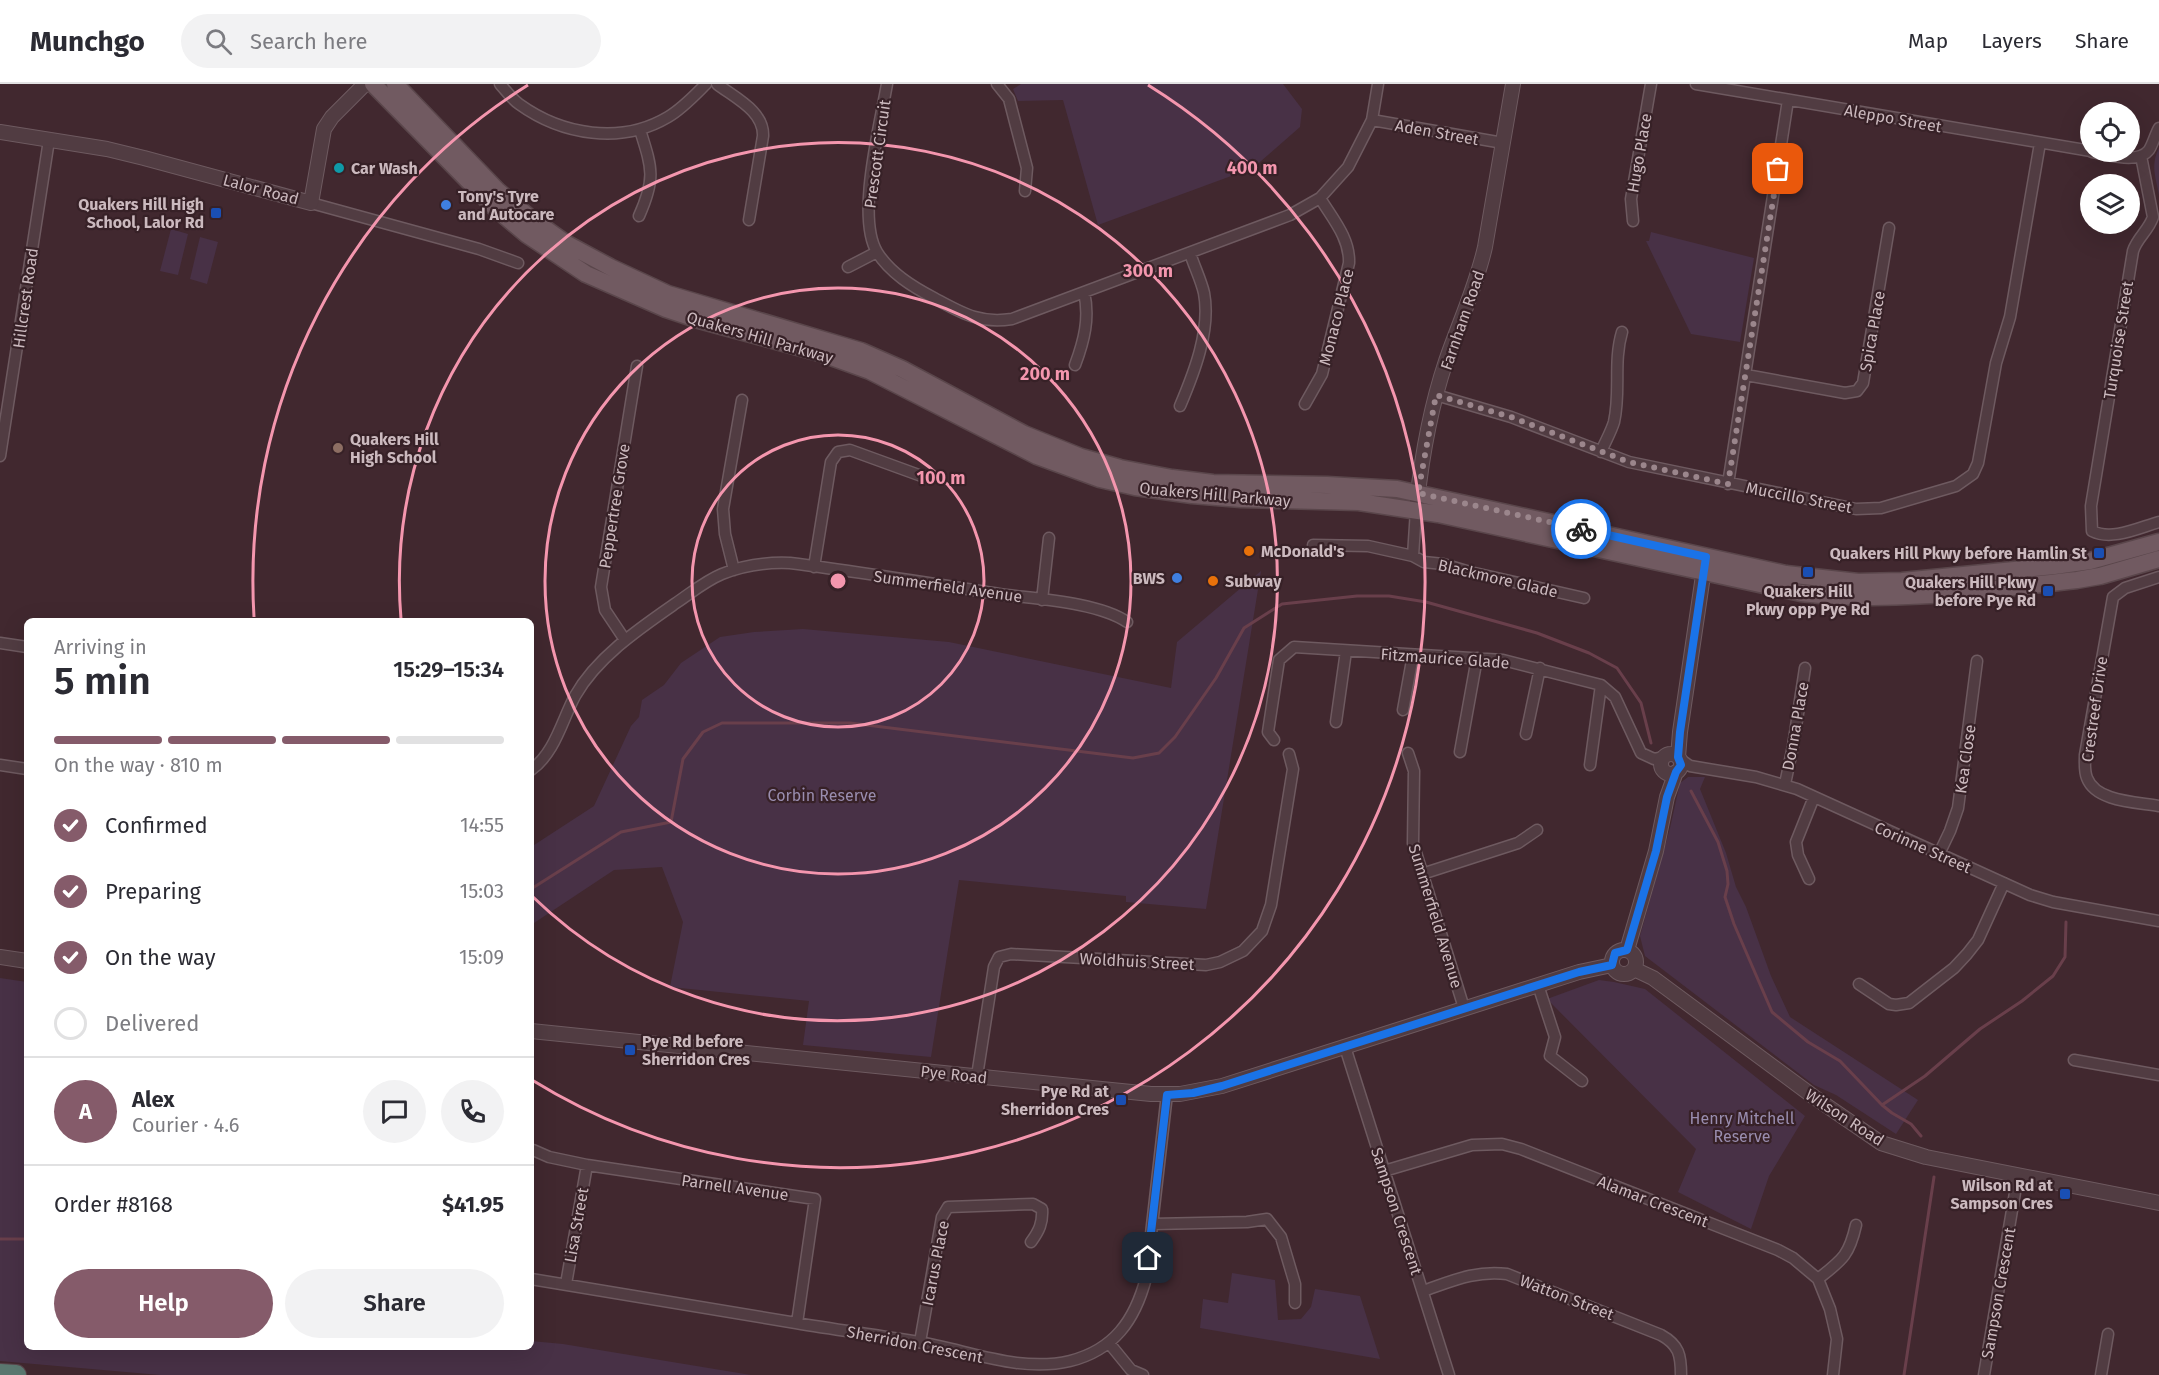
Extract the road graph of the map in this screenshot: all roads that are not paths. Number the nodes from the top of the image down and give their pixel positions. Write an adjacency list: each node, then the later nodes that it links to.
1 (365, 84): 25 (street)
2 (373, 84): 48 (main road, Quakers Hill Parkway)
3 (395, 84): 47 (main road, Quakers Hill Parkway)
4 (500, 84): 16 (street)
5 (706, 84): 16 (street)
6 (717, 84): 27 (street)
7 (887, 84): 30 (street, Prescott Circuit)
8 (997, 84): 23 (street)
9 (1378, 84): 14 (street, Prescott Circuit)
10 (1513, 84): 19 (street, Farnham Road)
11 (1651, 84): 28 (street, Hugo Place)
12 (1696, 84): 13 (street, Aleppo Street)
13 (1788, 100): 20 (street, Aleppo Street); 38 (street)
14 (1372, 120): 19 (street, Aden Street); 24 (street, Prescott Circuit)
15 (2159, 128): 22 (street)
16 (640, 130): 26 (street)
17 (0, 132): 18 (street, Lalor Road)
18 (49, 140): 25 (street, Lalor Road); 44 (street, Hillcrest Road)
19 (1503, 143): 39 (street, Farnham Road)
20 (2040, 143): 21 (street, Aleppo Street); 46 (street, Muccillo Street)
21 (2080, 149)
22 (2141, 156): 49 (street, Turquoise Street)
23 (1025, 191)
24 (1320, 198): 31 (street, Prescott Circuit); 41 (street, Monaco Place)
25 (310, 203): 32 (street, Lalor Road)
26 (639, 216)
27 (749, 220)
28 (1634, 221)
29 (1890, 228): 38 (street, Spica Place)
30 (877, 252): 33 (street); 34 (street, Prescott Circuit)
31 (1190, 253): 34 (street, Prescott Circuit); 42 (street)
32 (518, 263)
33 (848, 267)
34 (1084, 292): 36 (street)
35 (1622, 332): 43 (street)
36 (1075, 365)
37 (637, 366): 62 (street, Peppertree Grove)
38 (1746, 375): 46 (street)
39 (1436, 395): 43 (street, Muccillo Street); 47 (street, Farnham Road)
40 (742, 400): 57 (street)
41 (1305, 404)
42 (1180, 406)
43 (1601, 452): 46 (street, Muccillo Street)
44 (0, 456)
45 (927, 478): 56 (street)
46 (1728, 484)
47 (1418, 493): 48 (street, Farnham Road); 55 (main road, Quakers Hill Parkway)
48 (1416, 510): 53 (street, Farnham Road); 55 (main road, Quakers Hill Parkway)
49 (2159, 522)
50 (1049, 538): 60 (street)
51 (2159, 542): 55 (main road, Quakers Hill Parkway)
52 (1313, 545): 53 (street, Blackmore Glade)
53 (1409, 556): 59 (street, Blackmore Glade)
54 (2159, 559): 55 (main road, Quakers Hill Parkway)
55 (1704, 565): 79 (street)
56 (814, 567): 57 (street, Summerfield Avenue); 60 (street, Summerfield Avenue)
57 (734, 570): 62 (street, Summerfield Avenue)
58 (2159, 578): 86 (street, Crestreef Drive)
59 (1584, 598)
60 (1042, 600): 61 (street, Summerfield Avenue)
61 (1127, 622)
62 (625, 640): 82 (street, Summerfield Avenue)
63 (0, 643): 64 (street)
64 (24, 647)
65 (1346, 651): 66 (street, Fitzmaurice Glade); 73 (street); 75 (street, Fitzmaurice Glade)
66 (1413, 655): 67 (street, Fitzmaurice Glade); 72 (street)
67 (1477, 658): 69 (street, Fitzmaurice Glade); 76 (street)
68 (1977, 661): 88 (street, Kea Close)
69 (1540, 668): 71 (street, Fitzmaurice Glade); 74 (street)
70 (1805, 668): 84 (street, Donna Place)
71 (1601, 684): 79 (street); 81 (street)
72 (1403, 710)
73 (1336, 722)
74 (1526, 734)
75 (1274, 740)
76 (1460, 752)
77 (1408, 753): 89 (street, Summerfield Avenue)
78 (1289, 754): 105 (street, Woldhuis Street)
79 (1671, 763): 84 (street, Corinne Street); 93 (street)
80 (0, 765): 83 (street)
81 (1590, 765)
82 (534, 768)
83 (24, 769)
84 (1785, 784): 85 (street, Corinne Street)
85 (1814, 797): 88 (street, Corinne Street); 90 (street)
86 (2159, 806)
87 (1537, 830): 89 (street)
88 (1939, 854): 91 (street, Corinne Street)
89 (1422, 874): 100 (street, Summerfield Avenue)
90 (1809, 879)
91 (2004, 883): 92 (street, Corinne Street); 98 (street)
92 (2159, 921)
93 (1627, 950): 96 (street); 97 (street)
94 (0, 957): 95 (street)
95 (24, 961)
96 (1612, 965): 97 (street); 99 (street, Pye Road)
97 (1634, 969): 111 (street, Wilson Road)
98 (1859, 984)
99 (1538, 985): 100 (street, Pye Road); 106 (street)
100 (1464, 1008): 102 (street, Pye Road)
101 (534, 1031): 105 (street, Pye Road)
102 (1345, 1047): 107 (street, Pye Road); 110 (street, Sampson Crescent)
103 (2074, 1060): 104 (street)
104 (2159, 1075)
105 (977, 1076): 107 (street, Pye Road)
106 (1582, 1081)
107 (1167, 1095): 113 (street, Sherridon Crescent)
108 (534, 1150): 109 (street, Parnell Avenue)
109 (587, 1165): 118 (street, Lisa Street); 121 (street, Parnell Avenue)
110 (1384, 1172): 117 (street, Alamar Crescent); 119 (street, Sampson Crescent)
111 (2018, 1175): 112 (street, Wilson Road); 131 (street, Sampson Crescent)
112 (2159, 1203)
113 (1153, 1224): 120 (street); 124 (street, Sherridon Crescent)
114 (1856, 1225): 117 (street)
115 (1031, 1242): 123 (street, Icarus Place)
116 (534, 1279): 118 (street, Sherridon Crescent)
117 (1818, 1279): 130 (street, Alamar Crescent)
118 (566, 1284): 121 (street, Sherridon Crescent)
119 (1423, 1291): 128 (street, Sampson Crescent); 129 (street, Watton Street)
120 (1295, 1303)
121 (797, 1323): 123 (street, Sherridon Crescent)
122 (2108, 1334): 132 (street)
123 (920, 1342): 124 (street, Sherridon Crescent)
124 (1109, 1343): 127 (street)
125 (0, 1374): 126 (highway)
126 (16, 1375)
127 (1143, 1375)
128 (1449, 1375)
129 (1681, 1375)
130 (1833, 1375)
131 (1984, 1375)
132 (2101, 1375)

